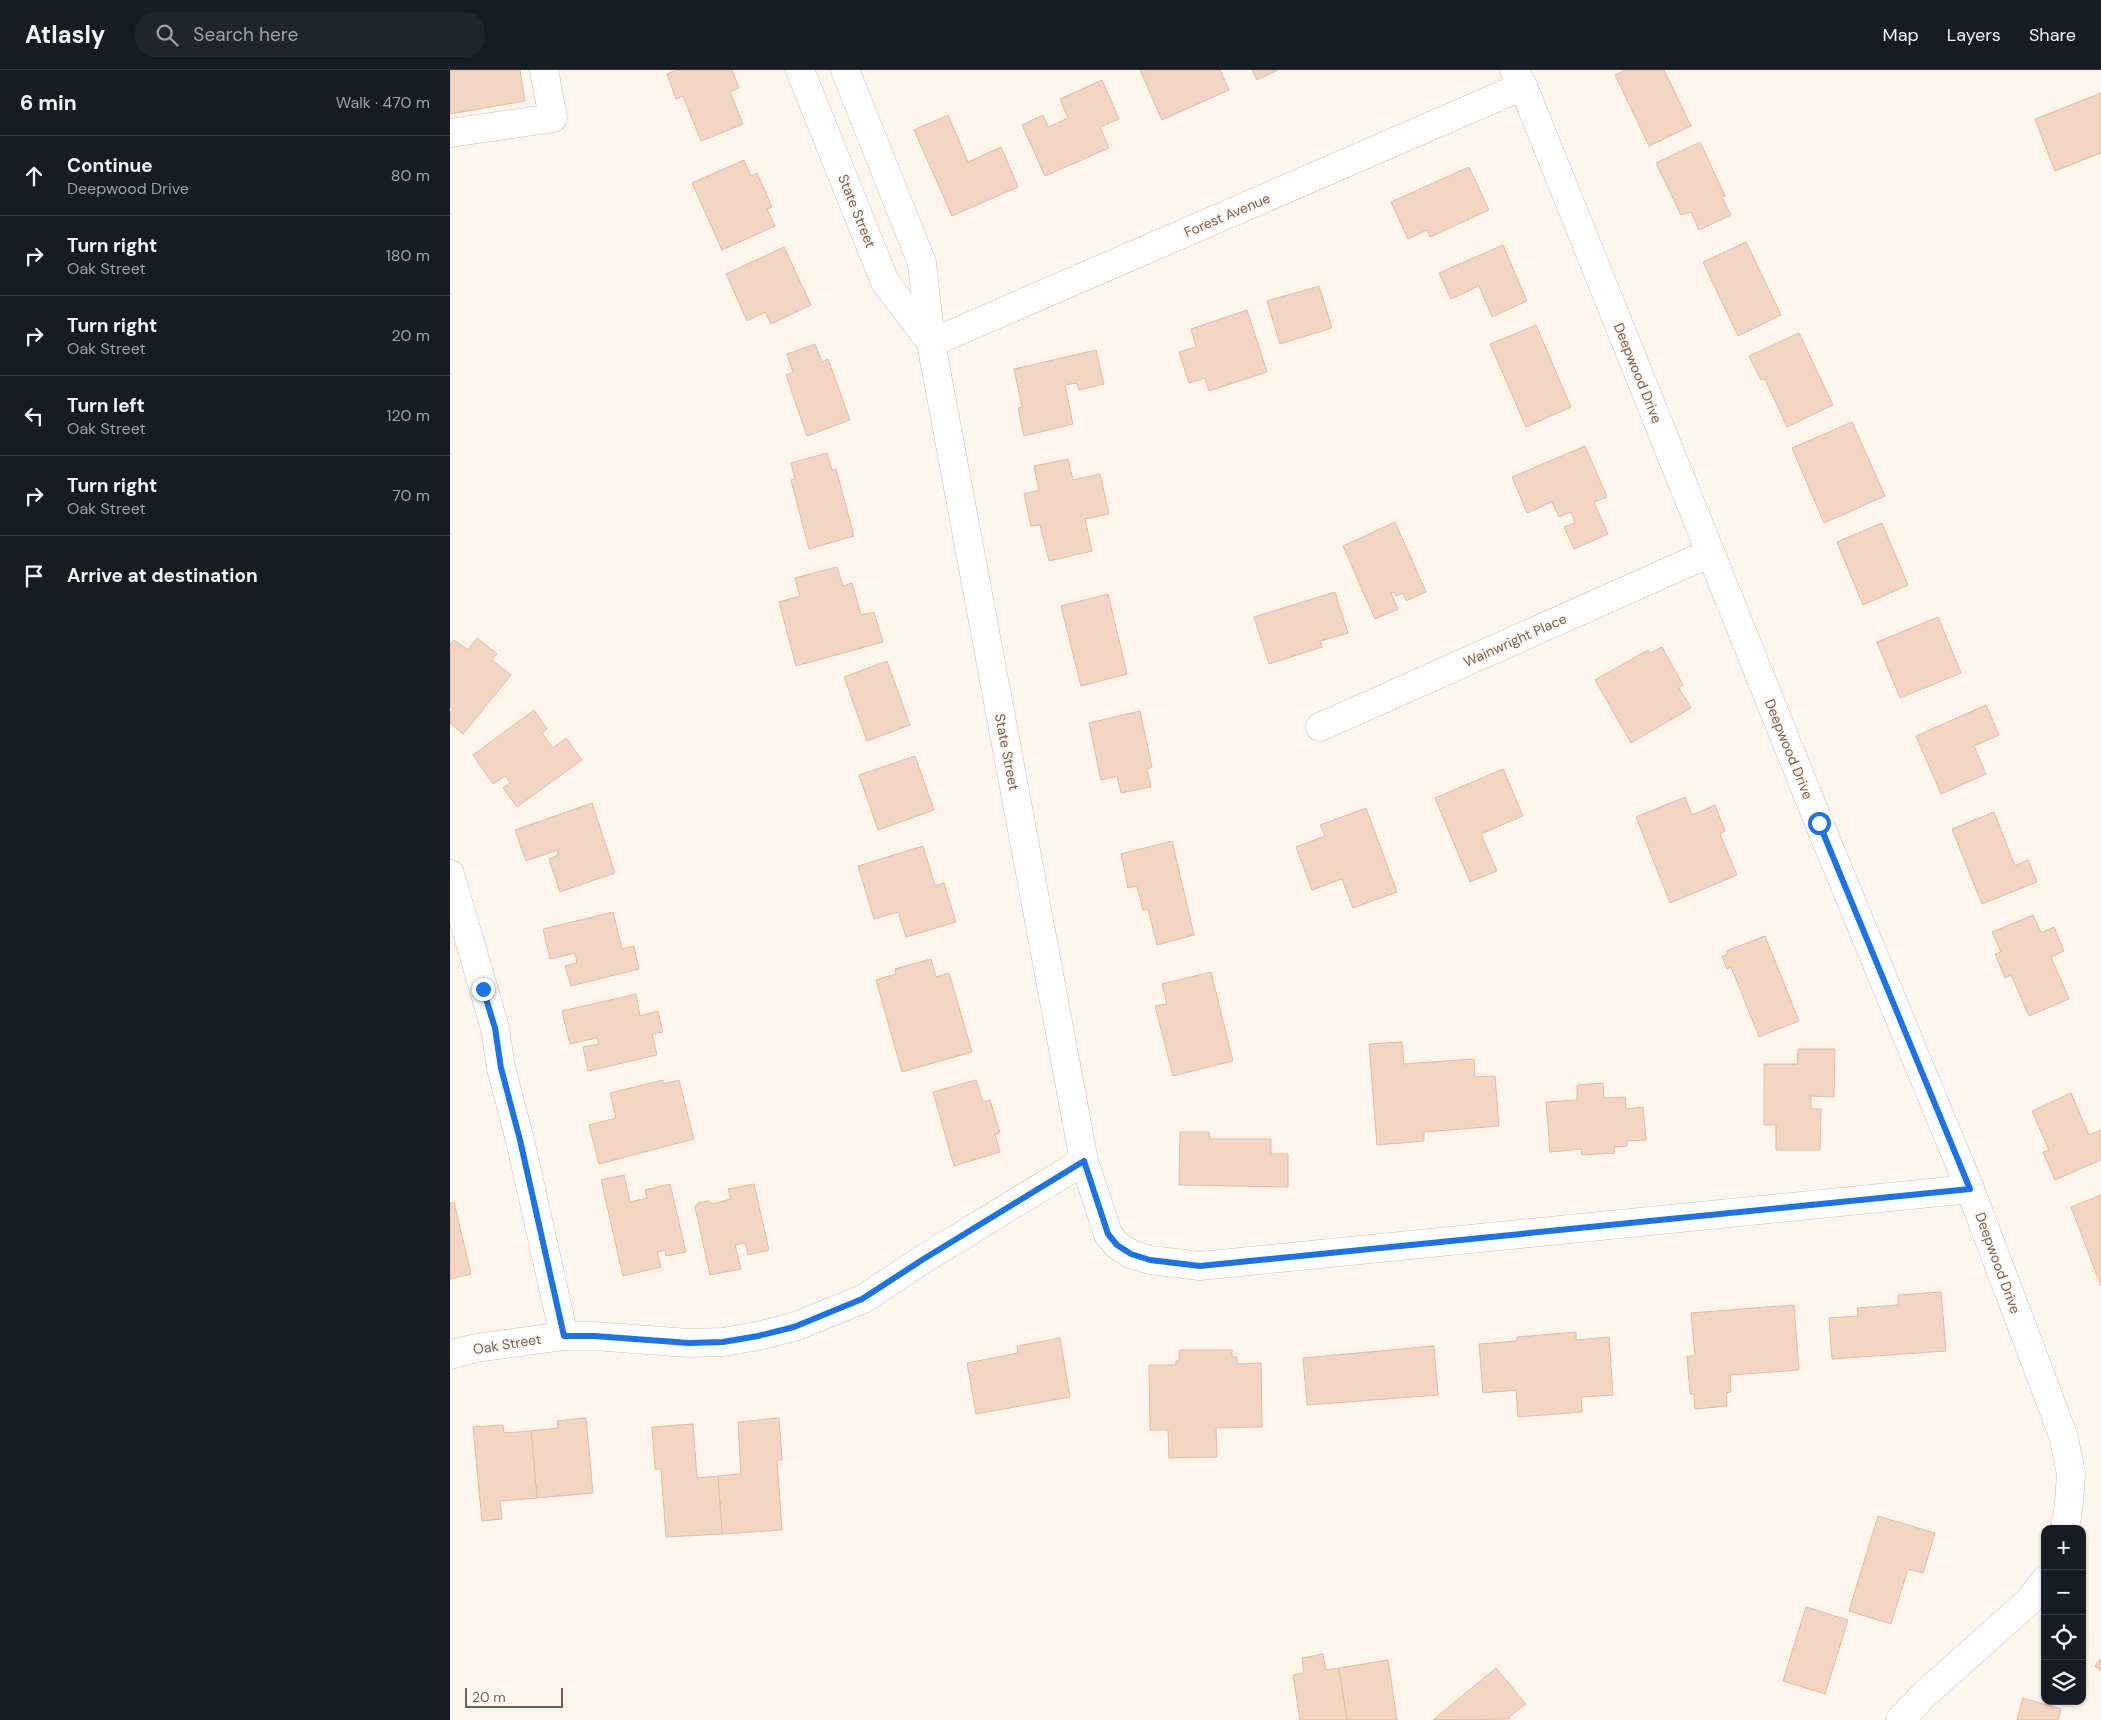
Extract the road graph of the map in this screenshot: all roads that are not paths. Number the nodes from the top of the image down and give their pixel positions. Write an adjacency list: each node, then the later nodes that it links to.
1 (544, 70): 5 (street)
2 (800, 70): 6 (street, State Street)
3 (845, 70): 6 (street, State Street)
4 (1519, 75): 6 (street, Forest Avenue); 7 (street, Deepwood Drive)
5 (450, 133)
6 (931, 343): 10 (street, State Street)
7 (1710, 553): 8 (street, Wainwright Place); 11 (street, Deepwood Drive)
8 (1320, 727)
9 (450, 874): 12 (street)
10 (1084, 1161): 11 (street); 12 (street, Oak Street)
11 (1970, 1189): 14 (street, Deepwood Drive)
12 (564, 1336): 13 (street, Oak Street)
13 (450, 1354)
14 (2066, 1525)
15 (2041, 1585): 16 (street)
16 (1900, 1720)

